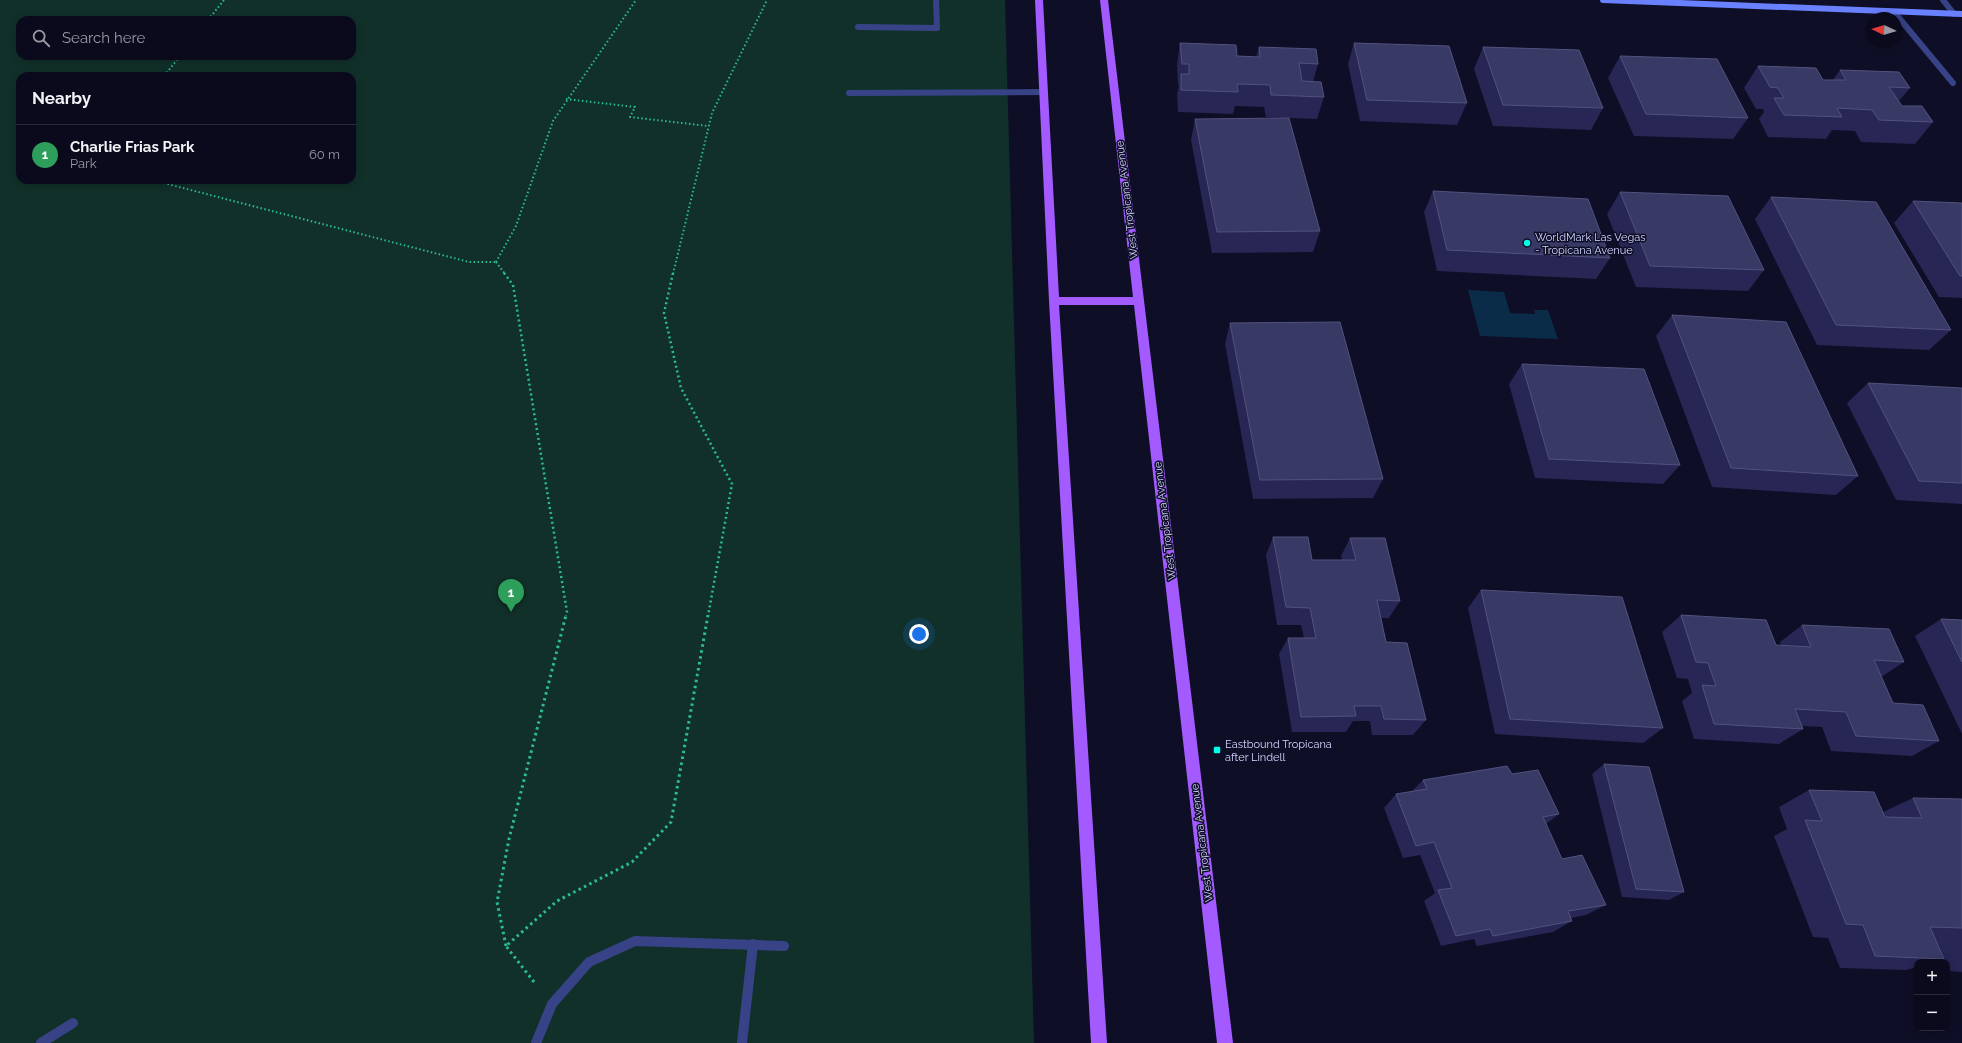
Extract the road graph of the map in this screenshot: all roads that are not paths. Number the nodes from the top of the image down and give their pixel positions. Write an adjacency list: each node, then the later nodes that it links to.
1 (936, 0): 11 (street)
2 (1039, 0): 13 (main road)
3 (1104, 0): 16 (main road, West Tropicana Avenue)
4 (1603, 0): 6 (street)
5 (1943, 0): 8 (street)
6 (1894, 12)
7 (1902, 12): 8 (street)
8 (1954, 14): 9 (street)
9 (1962, 14)
10 (1902, 22): 12 (street)
11 (858, 27)
12 (1952, 82)
13 (1043, 92): 14 (street); 15 (main road)
14 (849, 93)
15 (1054, 301): 16 (main road); 23 (main road)
16 (1139, 301): 24 (main road, West Tropicana Avenue)
17 (753, 944): 18 (street); 21 (street); 22 (street)
18 (784, 946)
19 (73, 1023): 20 (street)
20 (41, 1043)
21 (536, 1043)
22 (742, 1043)
23 (1099, 1043)
24 (1225, 1043)

